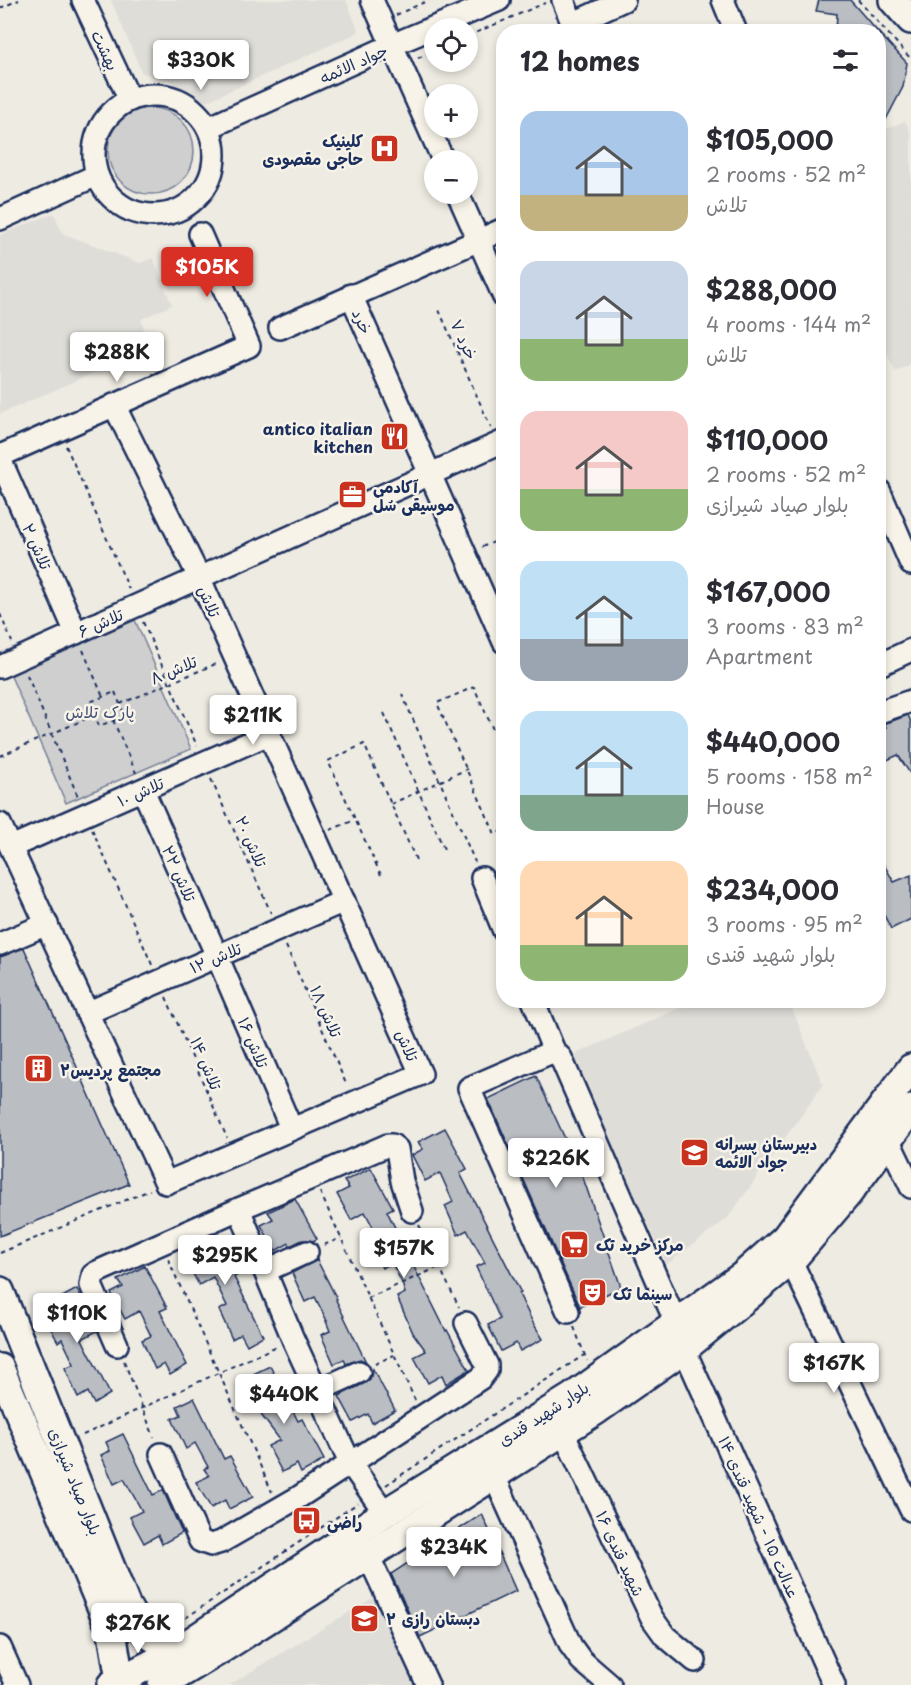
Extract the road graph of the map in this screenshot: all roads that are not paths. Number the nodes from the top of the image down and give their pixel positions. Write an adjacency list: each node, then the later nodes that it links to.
1 (83, 0): 11 (street, بهشت)
2 (372, 0): 10 (street)
3 (499, 0): 10 (street, جواد الائمه)
4 (624, 0): 7 (street)
5 (723, 0): 9 (street)
6 (893, 0): 8 (main road)
7 (563, 1)
8 (911, 21)
9 (733, 24)
10 (392, 45): 12 (street, جواد الائمه); 13 (street)
11 (130, 100): 12 (street); 14 (street)
12 (208, 128): 14 (street)
13 (439, 150)
14 (97, 175): 16 (street)
15 (462, 204): 19 (street)
16 (0, 219)
17 (496, 231): 19 (street, خرد)
18 (200, 234): 23 (street)
19 (478, 239): 20 (street); 21 (street, خرد)
20 (496, 279)
21 (351, 295): 22 (street); 26 (street, خرد)
22 (280, 328)
23 (114, 405): 25 (street); 29 (street, تلاش)
24 (496, 445): 26 (street)
25 (0, 457): 31 (street, تلاش ۲)
26 (430, 474): 29 (street); 30 (street, خرد)
27 (886, 506): 28 (street)
28 (911, 564)
29 (199, 577): 31 (street, تلاش ۶); 37 (street, تلاش)
30 (496, 620)
31 (76, 633): 34 (street, تلاش ۶)
32 (911, 651): 33 (street)
33 (886, 661)
34 (0, 667)
35 (911, 701): 36 (street)
36 (886, 710)
37 (269, 734): 38 (street, تلاش ۱۰); 42 (street, تلاش)
38 (143, 790): 40 (street, تلاش ۱۰); 46 (street, تلاش ۲۲)
39 (0, 824): 40 (street)
40 (11, 847): 44 (street)
41 (482, 878): 43 (street)
42 (344, 901): 46 (street, تلاش ۱۲); 52 (street, تلاش)
43 (496, 912)
44 (46, 924): 45 (street); 48 (street)
45 (0, 944)
46 (217, 956): 48 (street, تلاش ۱۲); 52 (street, تلاش ۱۶)
47 (536, 1008): 49 (street)
48 (87, 1013): 52 (street, تلاش)
49 (554, 1051): 61 (street); 63 (street)
50 (908, 1076): 63 (main road, بلوار شهید قندی)
51 (911, 1109): 53 (main road, بلوار شهید قندی)
52 (291, 1128)
53 (889, 1141): 54 (street); 58 (main road, بلوار شهید قندی)
54 (911, 1187)
55 (239, 1209): 56 (street); 59 (street); 64 (street)
56 (412, 1211)
57 (307, 1252): 59 (street)
58 (791, 1261): 65 (main road, بلوار شهید قندی); 73 (street)
59 (265, 1271): 68 (street)
60 (0, 1291): 76 (main road, بلوار صیاد شیرازی)
61 (568, 1312)
62 (466, 1323): 71 (street)
63 (676, 1323): 74 (main road, بلوار شهید قندی)
64 (117, 1345)
65 (684, 1349): 69 (main road, بلوار شهید قندی); 85 (street, عدالت ۱۵ - شهید قندی ۱۴)
66 (0, 1368): 76 (main road, بلوار صیاد شیرازی)
67 (359, 1372): 68 (street)
68 (317, 1391): 71 (street)
69 (563, 1432): 72 (main road, بلوار شهید قندی); 79 (street, شهید قندی ۱۶)
70 (161, 1454): 71 (street)
71 (350, 1463): 74 (street)
72 (494, 1476): 75 (main road, بلوار شهید قندی); 84 (street)
73 (911, 1510)
74 (385, 1513): 78 (main road, بلوار شهید قندی)
75 (368, 1555): 82 (main road, بلوار شهید قندی); 83 (street)
76 (124, 1626): 78 (main road, بلوار صیاد شیرازی); 80 (main road, بلوار صیاد شیرازی)
77 (0, 1647): 81 (street)
78 (177, 1650): 80 (main road, بلوار شهید قندی)
79 (695, 1661)
80 (115, 1682)
81 (17, 1685)
82 (162, 1685)
83 (428, 1685)
84 (610, 1685)
85 (834, 1685)

